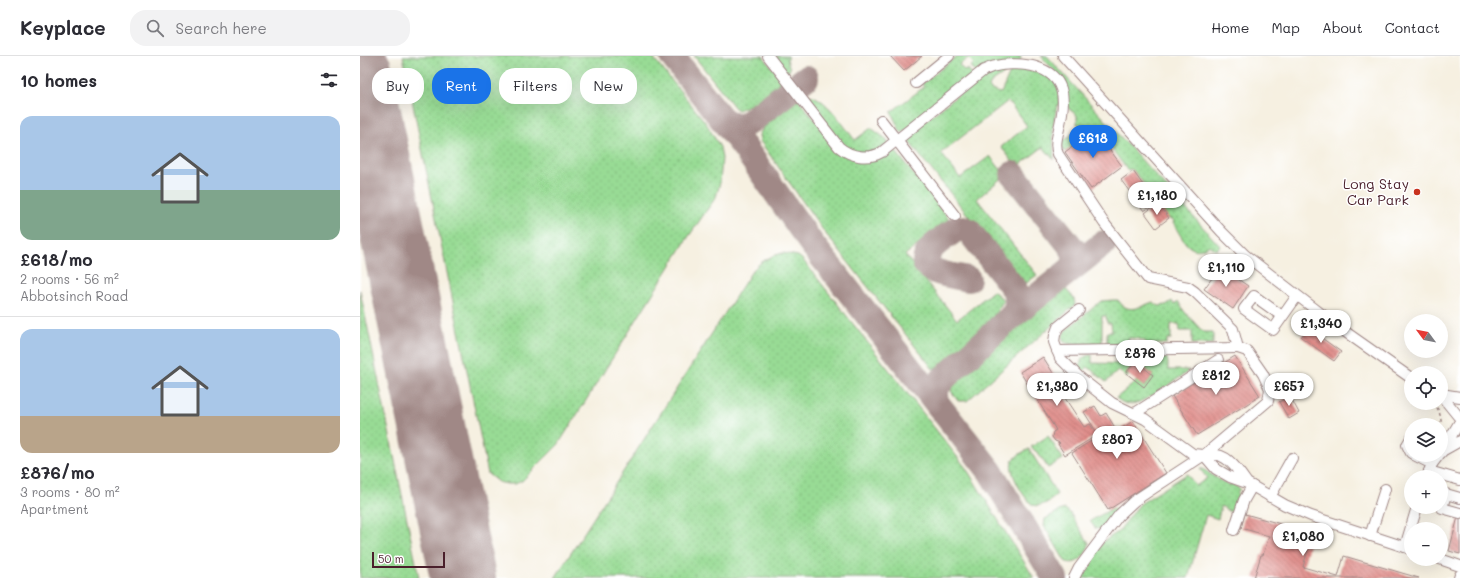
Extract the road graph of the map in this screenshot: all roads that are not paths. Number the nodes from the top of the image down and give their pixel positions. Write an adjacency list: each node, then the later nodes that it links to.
1 (768, 56): 6 (street)
2 (949, 56): 4 (street)
3 (1063, 56): 8 (street)
4 (916, 83)
5 (881, 120): 6 (street)
6 (897, 140): 7 (street); 11 (street)
7 (955, 216)
8 (1297, 296): 10 (street); 14 (street)
9 (1079, 310): 12 (street)
10 (1282, 316)
11 (1238, 348): 12 (street); 23 (street)
12 (1057, 350): 18 (street)
13 (1218, 360): 18 (street)
14 (1404, 373)
15 (1448, 396): 16 (street)
16 (1460, 397)
17 (1448, 404): 19 (street)
18 (1135, 413): 23 (street)
19 (1459, 418): 20 (street)
20 (1448, 439)
21 (1460, 441): 22 (street)
22 (1448, 449)
23 (1204, 456): 29 (street); 40 (street)
24 (1292, 458): 31 (street)
25 (1421, 462): 26 (street)
26 (1428, 470)
27 (1448, 477): 28 (street)
28 (1460, 480)
29 (1250, 484): 31 (street); 34 (street)
30 (1385, 489): 35 (street)
31 (1270, 497): 35 (street)
32 (1460, 498): 33 (street)
33 (1460, 513)
34 (1234, 530)
35 (1370, 536): 36 (street)
36 (1404, 547)
37 (1448, 562): 38 (street)
38 (1460, 566)
39 (1460, 575): 41 (street)
40 (1074, 578)
41 (1459, 578)

